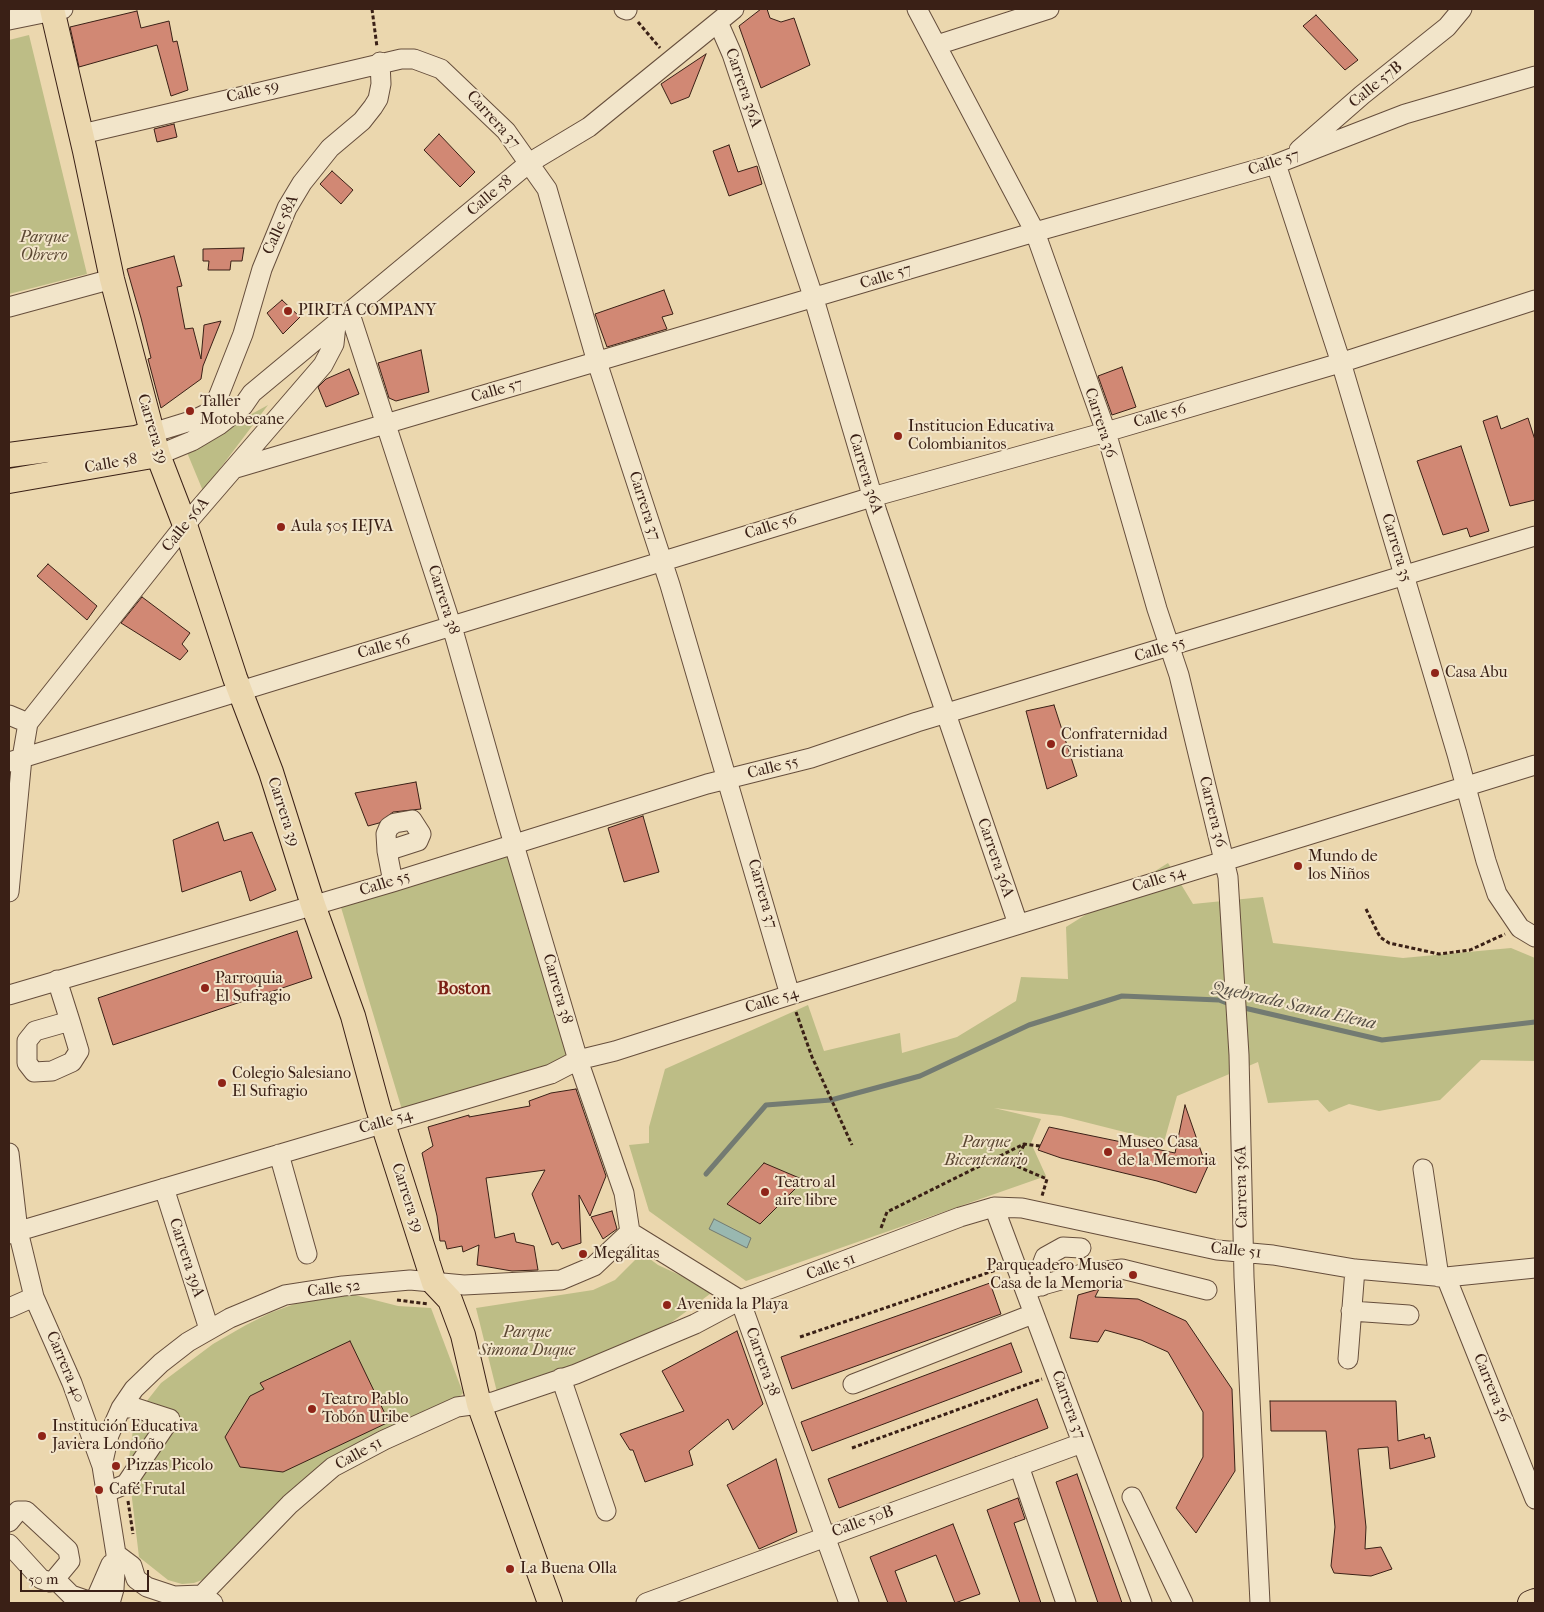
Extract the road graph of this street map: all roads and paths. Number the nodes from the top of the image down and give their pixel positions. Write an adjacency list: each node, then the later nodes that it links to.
1 (56, 9): 8 (street); 15 (main road, Carrera 39)
2 (372, 9): 12 (path)
3 (734, 9): 9 (street, Calle 58)
4 (917, 9): 10 (street, Carrera 36)
5 (1049, 9): 10 (street)
6 (1462, 9): 16 (street, Calle 57B)
7 (625, 10): 11 (path)
8 (9, 20)
9 (718, 22): 11 (street, Calle 58); 20 (street, Carrera 36A)
10 (937, 46): 18 (street, Carrera 36)
11 (671, 59): 17 (street, Calle 58)
12 (380, 62): 13 (street, Calle 59); 15 (street, Calle 59); 27 (street, Calle 58A)
13 (426, 63): 17 (street, Carrera 37)
14 (1535, 76): 16 (street, Calle 57)
15 (82, 134): 19 (main road, Carrera 39)
16 (1283, 162): 18 (street, Calle 57); 25 (street, Carrera 35)
17 (529, 163): 23 (street, Calle 58); 24 (street, Carrera 37)
18 (1035, 232): 20 (street, Calle 57); 29 (street, Carrera 36)
19 (112, 280): 22 (street); 30 (main road, Carrera 39)
20 (814, 299): 24 (street, Calle 57); 34 (street, Carrera 36A)
21 (1535, 300): 25 (street, Calle 56)
22 (9, 307)
23 (343, 320): 26 (street, Calle 58); 28 (street, Carrera 38); 32 (street, Calle 56A)
24 (597, 362): 28 (street, Calle 57); 37 (street, Carrera 37)
25 (1340, 363): 29 (street, Calle 56); 38 (street, Carrera 35)
26 (252, 392): 27 (street, Calle 58); 30 (street, Calle 58)
27 (213, 410): 30 (street, Calle 58)
28 (386, 424): 32 (street, Calle 57); 39 (street, Carrera 38)
29 (1106, 432): 34 (street, Calle 56); 40 (street, Carrera 36)
30 (155, 444): 31 (main road, Calle 58); 33 (main road, Calle 58); 35 (main road, Carrera 39)
31 (9, 455)
32 (233, 469): 35 (street, Calle 56A)
33 (9, 481)
34 (872, 497): 37 (street, Calle 56); 42 (street, Carrera 36A)
35 (185, 524): 41 (main road, Carrera 39); 44 (street, Calle 56A)
36 (1535, 536): 38 (street, Calle 55)
37 (662, 561): 39 (street, Calle 56); 47 (street, Carrera 37)
38 (1404, 575): 40 (street, Calle 55); 48 (street, Carrera 35)
39 (452, 627): 41 (street, Calle 56); 49 (street, Carrera 38)
40 (1170, 648): 42 (street, Calle 55); 51 (street, Carrera 36)
41 (240, 690): 45 (street, Calle 56); 54 (main road, Carrera 39)
42 (945, 714): 47 (street, Calle 55); 56 (street, Carrera 36A)
43 (9, 715): 44 (street)
44 (28, 723): 45 (street)
45 (15, 760): 53 (street)
46 (1535, 765): 48 (street, Calle 54)
47 (727, 779): 49 (street, Calle 55); 60 (street, Carrera 37)
48 (1466, 786): 51 (street, Calle 54); 57 (street, Carrera 35)
49 (515, 845): 52 (street, Calle 55); 62 (street, Carrera 38)
50 (387, 851): 52 (street)
51 (1224, 861): 56 (street, Calle 54); 77 (street, Carrera 36A)
52 (393, 882): 54 (street, Calle 55)
53 (9, 892)
54 (313, 905): 58 (street, Calle 55); 63 (main road, Carrera 39)
55 (1366, 909): 57 (path)
56 (1018, 924): 60 (street, Calle 54)
57 (1528, 932)
58 (57, 980): 59 (street, Calle 55); 61 (street)
59 (9, 995)
60 (790, 995): 62 (street, Calle 54); 65 (path)
61 (70, 1021)
62 (578, 1060): 63 (street, Calle 54); 74 (street, Carrera 38)
63 (383, 1124): 68 (street, Calle 54); 83 (main road, Carrera 39)
64 (1024, 1144): 66 (path); 70 (path); 76 (path)
65 (852, 1145)
66 (1040, 1146)
67 (9, 1153): 73 (street, Carrera 40)
68 (279, 1154): 71 (street, Calle 54); 78 (street)
69 (1423, 1169): 82 (street, Carrera 36)
70 (1047, 1179)
71 (164, 1188): 73 (street, Calle 54); 94 (street, Carrera 39A)
72 (994, 1207): 76 (street, Calle 51); 77 (street, Calle 51); 79 (street, Carrera 37)
73 (13, 1232): 86 (street, Carrera 40)
74 (630, 1232): 83 (street, Calle 52); 88 (street)
75 (1081, 1248): 84 (street)
76 (872, 1252): 88 (street, Calle 51)
77 (1244, 1253): 81 (street, Calle 51); 126 (street, Carrera 36A)
78 (307, 1254)
79 (1015, 1264): 84 (street, Carrera 37); 95 (path)
80 (1535, 1268): 82 (street, Calle 51)
81 (1355, 1269): 82 (street, Calle 51); 91 (street)
82 (1442, 1277): 108 (street, Carrera 36)
83 (434, 1282): 94 (street, Calle 52); 100 (main road, Carrera 39)
84 (1033, 1288): 85 (street); 92 (street, Carrera 37)
85 (1207, 1290)
86 (34, 1297): 90 (street); 104 (street, Carrera 40)
87 (393, 1300): 89 (path)
88 (740, 1300): 98 (street, Calle 51); 111 (street, Carrera 38)
89 (419, 1304)
90 (9, 1308)
91 (1352, 1311): 93 (street); 96 (street)
92 (1033, 1314): 97 (street, Carrera 37); 99 (street)
93 (1409, 1315)
94 (209, 1329): 101 (street, Calle 52)
95 (800, 1337)
96 (1348, 1359)
97 (1056, 1374): 102 (street, Carrera 37); 103 (path)
98 (561, 1378): 100 (street, Calle 51); 109 (street)
99 (853, 1384)
100 (479, 1404): 116 (street, Calle 51); 120 (main road, Carrera 39)
101 (121, 1408): 104 (street, Calle 52); 106 (street)
102 (1082, 1443): 105 (street, Calle 50B); 124 (street, Carrera 37)
103 (852, 1448)
104 (102, 1466): 106 (street, Carrera 40)
105 (1018, 1466): 111 (street, Calle 50B); 123 (street)
106 (107, 1492): 113 (street, Carrera 40)
107 (1132, 1498): 125 (street)
108 (1535, 1499)
109 (606, 1511)
110 (9, 1522): 114 (street)
111 (826, 1536): 121 (street, Calle 50B); 122 (street, Carrera 38)
112 (9, 1544): 114 (street)
113 (116, 1554): 115 (street); 118 (street); 119 (street)
114 (55, 1579): 118 (street)
115 (159, 1598): 116 (street)
116 (207, 1599)
117 (1535, 1601): 127 (main road)
118 (94, 1603)
119 (110, 1603)
120 (550, 1603)
121 (646, 1603)
122 (849, 1603)
123 (1066, 1603)
124 (1142, 1603)
125 (1183, 1603)
126 (1260, 1603)
127 (1530, 1603)

